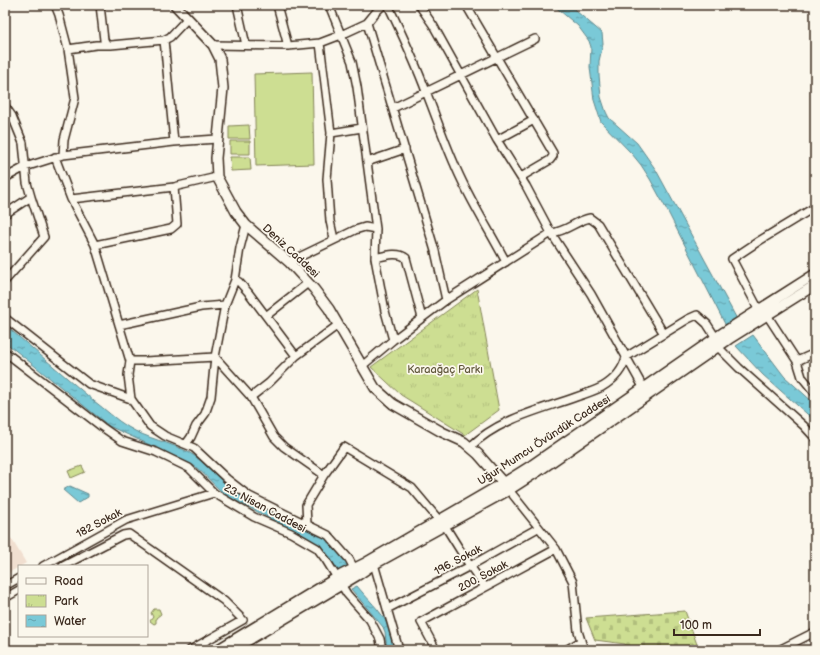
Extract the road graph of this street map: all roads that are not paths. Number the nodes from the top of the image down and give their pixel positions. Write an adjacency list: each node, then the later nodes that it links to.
1 (55, 5): 21 (street)
2 (100, 5): 17 (street)
3 (175, 5): 11 (street, Deniz Caddesi)
4 (237, 5): 19 (street)
5 (277, 5): 20 (street)
6 (329, 5): 13 (street)
7 (383, 5): 12 (street)
8 (388, 5): 24 (street)
9 (419, 5): 23 (street)
10 (466, 5): 22 (street)
11 (187, 18): 15 (street); 18 (street, Deniz Caddesi)
12 (367, 23): 13 (street); 26 (street)
13 (341, 35): 16 (street); 28 (street)
14 (536, 39): 22 (street)
15 (164, 40): 17 (street); 32 (street)
16 (320, 43): 20 (street); 29 (street)
17 (107, 45): 21 (street)
18 (213, 45): 19 (street); 30 (street, Deniz Caddesi)
19 (246, 45): 20 (street)
20 (288, 46)
21 (68, 49): 34 (street)
22 (497, 58): 23 (street); 27 (street)
23 (461, 76): 24 (street); 31 (street)
24 (427, 92): 26 (street); 52 (street)
25 (5, 106): 36 (street)
26 (393, 108): 33 (street)
27 (534, 120): 31 (street); 38 (street)
28 (362, 128): 29 (street); 35 (street)
29 (330, 133): 48 (street)
30 (217, 139): 32 (street); 37 (street, Deniz Caddesi)
31 (497, 140): 38 (street)
32 (174, 142): 34 (street)
33 (405, 148): 35 (street); 58 (street)
34 (59, 156): 36 (street); 42 (street)
35 (367, 162): 46 (street)
36 (25, 167): 39 (street); 41 (street)
37 (217, 177): 40 (street); 45 (street, Deniz Caddesi)
38 (521, 177): 47 (street)
39 (5, 178)
40 (174, 187): 42 (street); 49 (street)
41 (31, 198): 44 (street); 55 (street)
42 (71, 199): 49 (street)
43 (815, 207): 60 (street)
44 (5, 214)
45 (246, 225): 51 (street, Deniz Caddesi); 54 (street)
46 (376, 229): 48 (street); 50 (street)
47 (551, 233): 52 (street); 68 (street); 75 (street)
48 (334, 239): 51 (street)
49 (95, 245): 66 (street)
50 (375, 258): 64 (street); 69 (street)
51 (289, 262): 56 (street, Deniz Caddesi)
52 (506, 262): 58 (street)
53 (815, 274): 60 (street)
54 (235, 280): 59 (street); 62 (street)
55 (5, 281)
56 (308, 283): 62 (street); 67 (street, Deniz Caddesi)
57 (815, 284): 61 (street)
58 (446, 300): 64 (street)
59 (225, 305): 66 (street); 74 (street)
60 (759, 310): 65 (street)
61 (767, 315): 65 (street); 77 (street)
62 (266, 316): 73 (street)
63 (5, 318): 82 (street)
64 (422, 318): 69 (street)
65 (747, 323): 70 (street, Uğur Mumcu Övündük Caddesi)
66 (119, 325): 76 (street)
67 (338, 325): 73 (street); 78 (street, Deniz Caddesi)
68 (664, 334): 70 (street); 75 (street)
69 (393, 340): 78 (street)
70 (717, 343): 79 (street, Uğur Mumcu Övündük Caddesi); 83 (street); 87 (street, Uğur Mumcu Övündük Caddesi)
71 (5, 352): 88 (street, 23. Nisan Caddesi)
72 (815, 353): 77 (street)
73 (296, 356): 81 (street)
74 (215, 357): 76 (street); 81 (street); 84 (street)
75 (626, 357): 79 (street); 85 (street)
76 (130, 361): 82 (street)
77 (796, 361): 80 (street)
78 (362, 366): 85 (street, Deniz Caddesi)
79 (643, 387): 87 (street, Uğur Mumcu Övündük Caddesi)
80 (815, 393)
81 (251, 397): 86 (street)
82 (131, 399): 84 (street)
83 (815, 438)
84 (186, 444): 90 (street)
85 (470, 447): 87 (street, Deniz Caddesi)
86 (324, 475): 89 (street); 90 (street)
87 (507, 486): 89 (street, Uğur Mumcu Övündük Caddesi); 91 (street)
88 (214, 494): 94 (street, 182 Sokak); 97 (street, 23. Nisan Caddesi)
89 (442, 523): 93 (street, Uğur Mumcu Övündük Caddesi); 96 (street); 97 (street, Uğur Mumcu Övündük Caddesi)
90 (307, 524): 97 (street)
91 (538, 528): 92 (street); 96 (street, 196. Sokak)
92 (556, 549): 100 (street, 200. Sokak); 105 (street)
93 (374, 564): 97 (street, Uğur Mumcu Övündük Caddesi); 103 (street)
94 (44, 565)
95 (65, 565): 106 (street)
96 (470, 566): 100 (street); 103 (street, 196. Sokak)
97 (347, 576): 107 (street, Uğur Mumcu Övündük Caddesi); 108 (street, Uğur Mumcu Övündük Caddesi); 109 (street, 23. Nisan Caddesi)
98 (18, 579): 99 (street)
99 (5, 586)
100 (485, 587): 111 (street, 200. Sokak)
101 (18, 591): 102 (street)
102 (5, 598)
103 (388, 609): 110 (street)
104 (815, 632): 114 (street)
105 (582, 641): 112 (street); 113 (street)
106 (190, 650)
107 (217, 650)
108 (232, 650)
109 (382, 650)
110 (399, 650)
111 (436, 650)
112 (566, 650)
113 (584, 650)
114 (779, 650)

